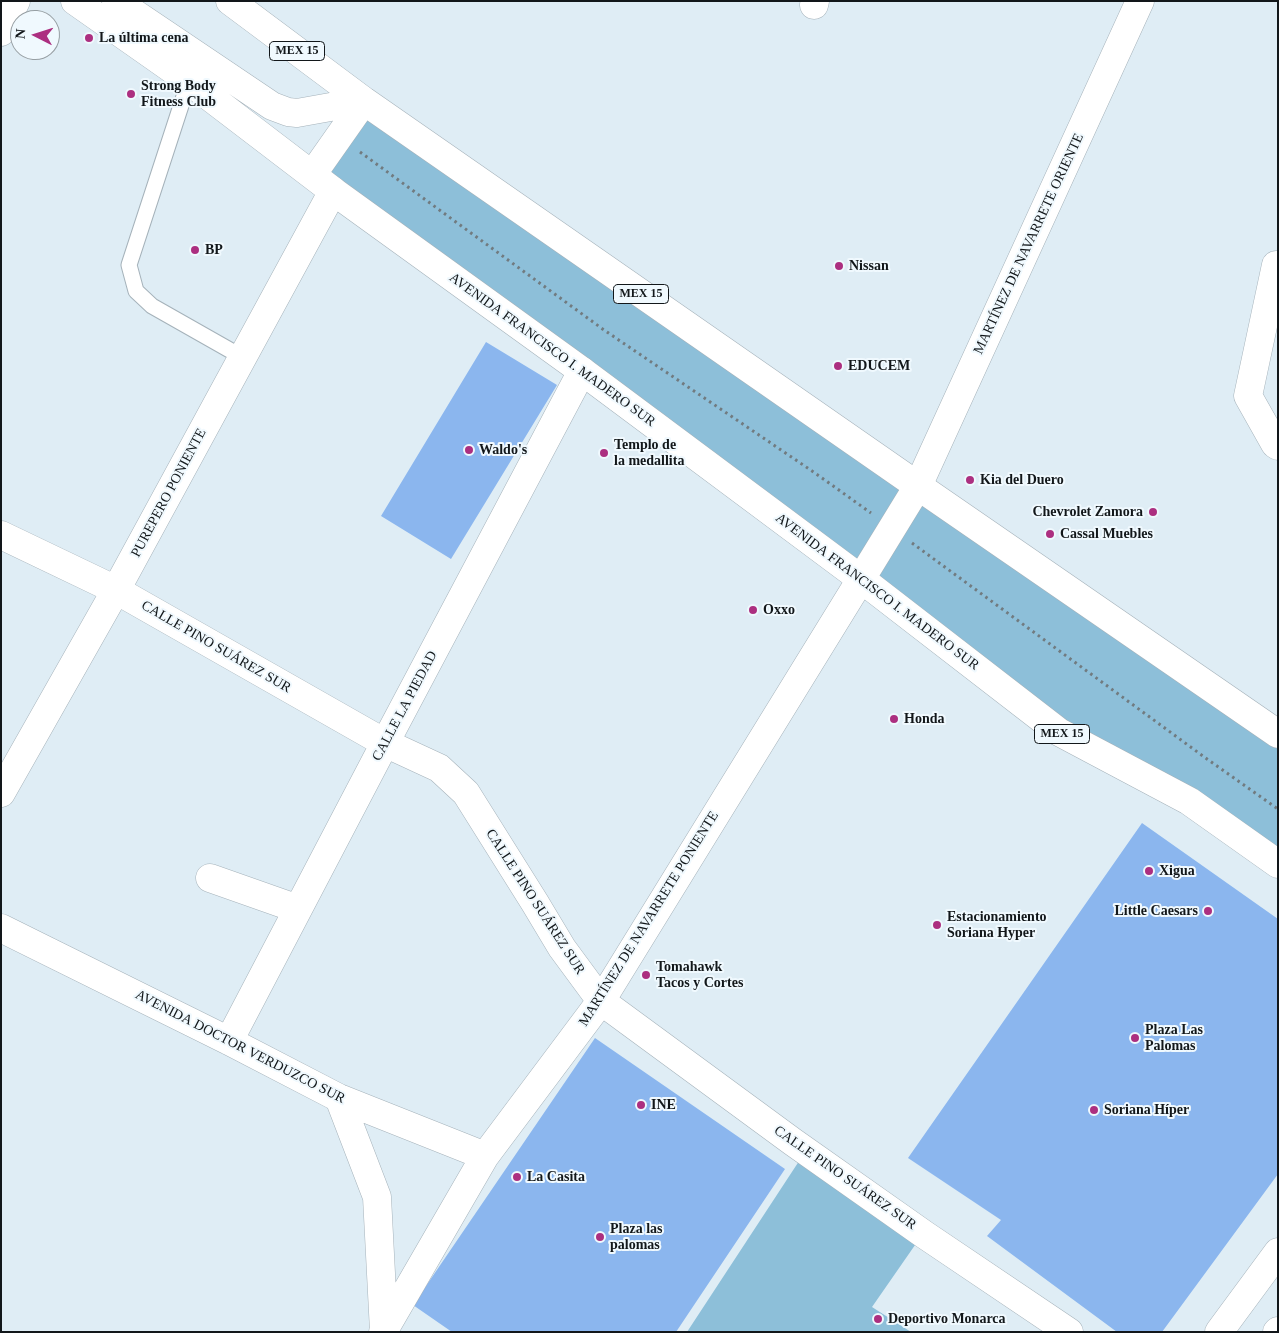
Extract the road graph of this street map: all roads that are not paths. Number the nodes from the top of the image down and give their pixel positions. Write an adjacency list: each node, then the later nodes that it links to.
1 (16, 1): 6 (street)
2 (75, 1): 7 (street, AVENIDA FRANCISCO I. MADERO SUR / MEX 15)
3 (116, 1): 8 (street)
4 (230, 1): 8 (street, MEX 15)
5 (1140, 1): 14 (street, MARTÍNEZ DE NAVARRETE ORIENTE)
6 (1, 32)
7 (189, 81): 9 (street, AVENIDA FRANCISCO I. MADERO SUR / MEX 15); 11 (lane)
8 (364, 101): 9 (street, PUREPERO PONIENTE); 14 (street, MEX 15)
9 (322, 183): 11 (street, PUREPERO PONIENTE); 12 (street, AVENIDA FRANCISCO I. MADERO SUR / MEX 15)
10 (1277, 265): 13 (street)
11 (242, 357): 18 (street, PUREPERO PONIENTE)
12 (582, 371): 17 (street, AVENIDA FRANCISCO I. MADERO SUR / MEX 15); 20 (street, CALLE LA PIEDAD)
13 (1278, 446)
14 (918, 486): 15 (street, MARTÍNEZ DE NAVARRETE ORIENTE); 19 (street, MEX 15)
15 (892, 528): 17 (street, MARTÍNEZ DE NAVARRETE PONIENTE)
16 (1, 535): 18 (street, CALLE PINO SUÁREZ SUR)
17 (861, 579): 22 (street, AVENIDA FRANCISCO I. MADERO SUR / MEX 15); 26 (street, MARTÍNEZ DE NAVARRETE PONIENTE)
18 (116, 590): 20 (street, CALLE PINO SUÁREZ SUR); 21 (street, PUREPERO PONIENTE)
19 (1278, 734)
20 (385, 743): 24 (street, CALLE LA PIEDAD); 26 (street, CALLE PINO SUÁREZ SUR)
21 (1, 792)
22 (1278, 864)
23 (210, 878): 24 (street)
24 (298, 909): 27 (street, CALLE LA PIEDAD)
25 (1, 928): 27 (street, AVENIDA DOCTOR VERDUZCO SUR)
26 (601, 1001): 29 (street, MARTÍNEZ DE NAVARRETE PONIENTE); 32 (street, CALLE PINO SUÁREZ SUR)
27 (229, 1041): 28 (street, AVENIDA DOCTOR VERDUZCO SUR)
28 (339, 1098): 29 (street, AVENIDA DOCTOR VERDUZCO SUR); 31 (street)
29 (484, 1156): 31 (street, MARTÍNEZ DE NAVARRETE PONIENTE)
30 (1278, 1252): 33 (street)
31 (384, 1331)
32 (1070, 1332)
33 (1220, 1332)

